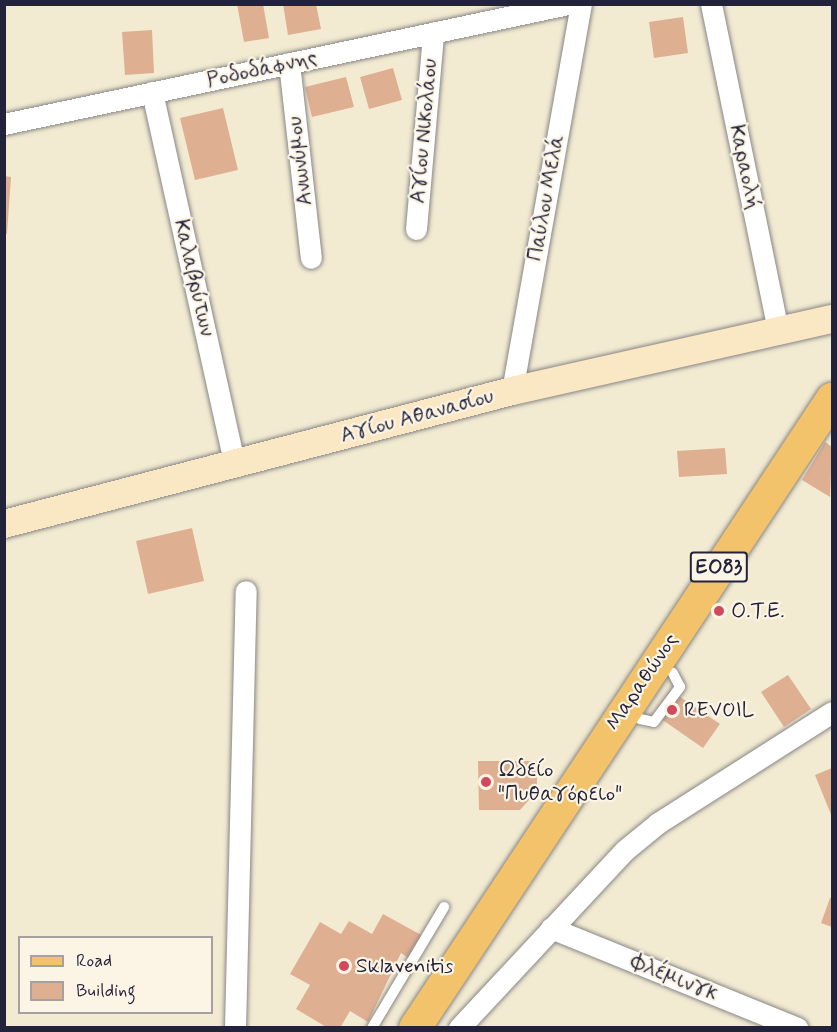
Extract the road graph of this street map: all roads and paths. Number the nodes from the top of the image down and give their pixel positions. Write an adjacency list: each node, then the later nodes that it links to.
1 (568, 4): 4 (street, Ροδοδάφνης)
2 (581, 4): 13 (street, Παύλου Μελά)
3 (711, 4): 12 (street, Καραολή)
4 (518, 10): 5 (street, Ροδοδάφνης)
5 (433, 33): 6 (street, Ροδοδάφνης); 9 (street, Αγίου Νικολάου)
6 (289, 63): 7 (street, Ροδοδάφνης); 10 (street, Ανωνύμου)
7 (152, 92): 8 (street, Ροδοδάφνης); 15 (street, Καλαβρύτων)
8 (4, 124)
9 (416, 229)
10 (312, 258)
11 (832, 319): 12 (street, Αγίου Αθανασίου)
12 (778, 329): 13 (street, Αγίου Αθανασίου)
13 (512, 391): 15 (street, Αγίου Αθανασίου)
14 (832, 399): 25 (main road, Μαραθώνος / ΕΟ83)
15 (235, 465): 16 (street, Αγίου Αθανασίου)
16 (4, 524)
17 (246, 591): 23 (street)
18 (673, 673): 20 (lane)
19 (832, 712): 22 (street)
20 (640, 719)
21 (444, 907): 24 (lane)
22 (551, 928): 26 (street); 27 (street, Φλέμινγκ)
23 (236, 1028)
24 (372, 1028)
25 (415, 1028)
26 (459, 1028)
27 (797, 1028)

